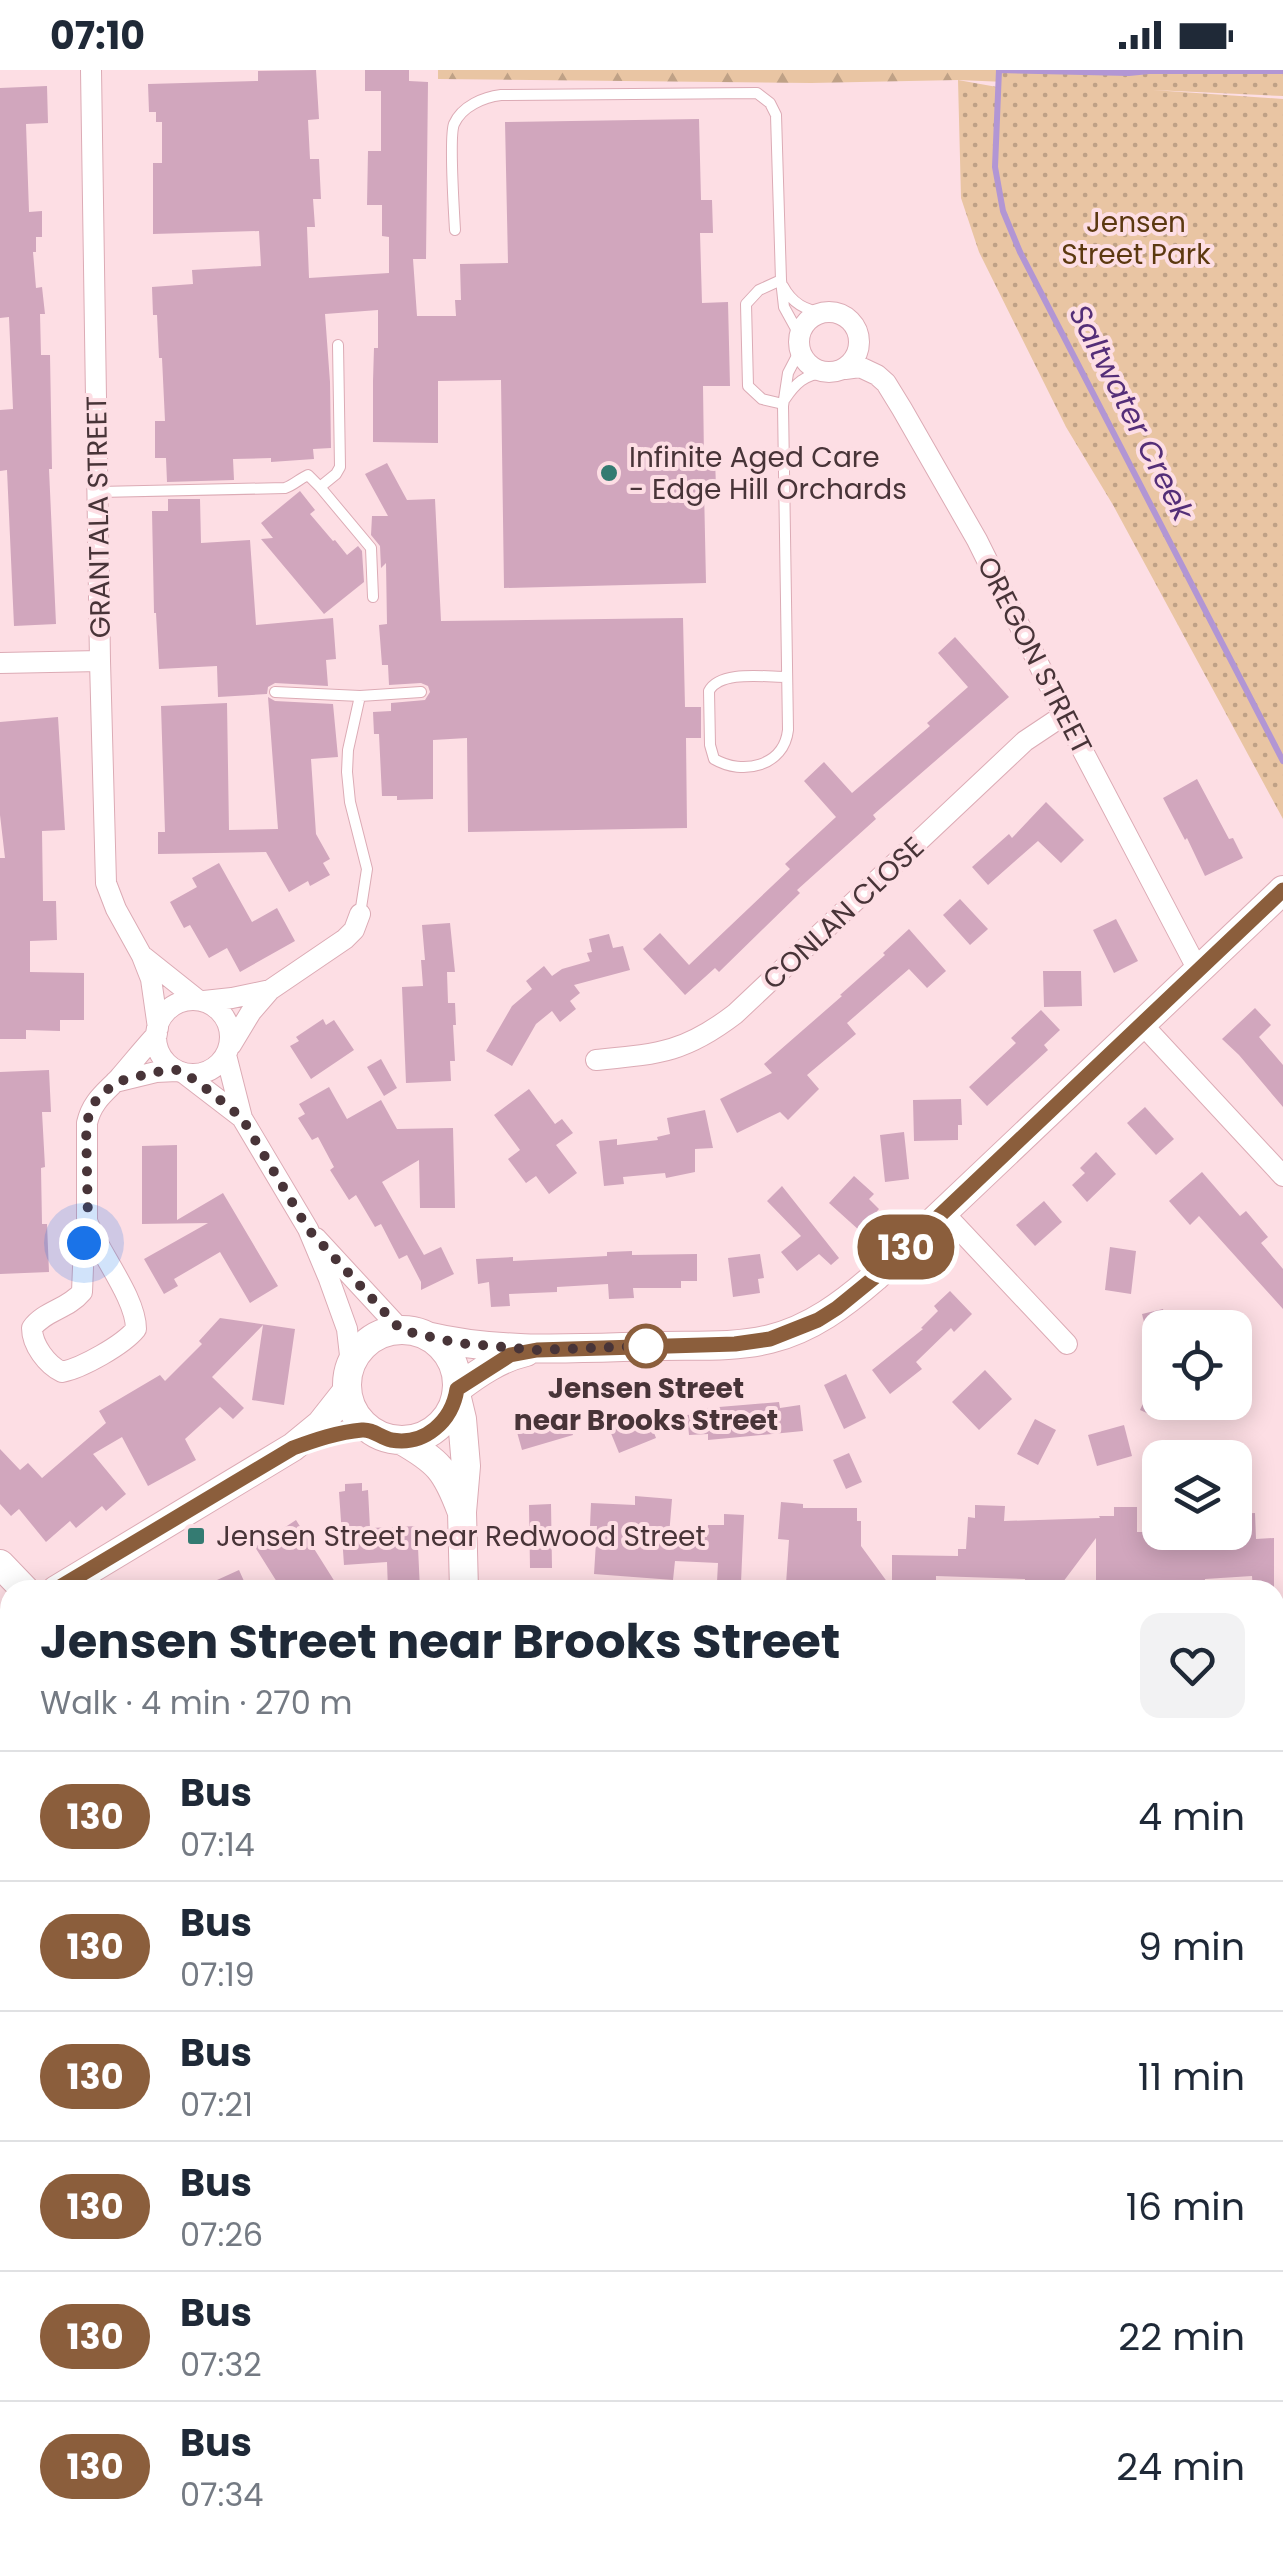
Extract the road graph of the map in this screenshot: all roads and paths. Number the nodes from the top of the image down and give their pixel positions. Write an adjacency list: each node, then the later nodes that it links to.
1 (90, 70): 12 (street, GRANTALA STREET)
2 (455, 230): 3 (lane)
3 (780, 280): 4 (lane); 6 (lane); 10 (lane)
4 (824, 312): 5 (street); 6 (street)
5 (855, 326): 8 (street); 9 (street, OREGON STREET)
6 (799, 344): 8 (street); 10 (lane)
7 (338, 345): 11 (lane)
8 (835, 371): 9 (street); 10 (lane)
9 (886, 383): 20 (street, OREGON STREET)
10 (783, 404): 16 (lane)
11 (320, 487): 12 (lane); 13 (lane)
12 (99, 492): 14 (street, GRANTALA STREET)
13 (373, 597)
14 (100, 661): 15 (street); 23 (street, GRANTALA STREET)
15 (0, 663)
16 (787, 677): 16 (lane)
17 (275, 692): 19 (lane)
18 (421, 692): 19 (lane)
19 (360, 696): 22 (lane)
20 (1064, 715): 24 (street, OREGON STREET); 30 (street, CONLAN CLOSE)
21 (1283, 890): 24 (street)
22 (360, 914): 25 (street)
23 (142, 956): 26 (street, GRANTALA STREET); 28 (street, GRANTALA STREET)
24 (1199, 972): 27 (street)
25 (270, 990): 26 (street); 29 (street)
26 (201, 1000): 28 (street); 29 (street)
27 (1141, 1024): 34 (street); 35 (street)
28 (157, 1031): 31 (street); 32 (street)
29 (227, 1052): 31 (street); 33 (street)
30 (596, 1060)
31 (180, 1072): 32 (street); 33 (street)
32 (116, 1082): 36 (street)
33 (242, 1118): 37 (street)
34 (1283, 1176)
35 (943, 1212): 39 (street); 40 (street)
36 (88, 1221): 36 (street)
37 (308, 1229): 38 (street); 41 (street)
38 (414, 1333): 40 (street); 41 (street); 42 (street)
39 (1067, 1344)
40 (537, 1350): 42 (street)
41 (349, 1377): 43 (street); 45 (street)
42 (457, 1391): 44 (street); 46 (street)
43 (368, 1429): 44 (street); 45 (street)
44 (400, 1440): 46 (street)
45 (293, 1448): 47 (street)
46 (462, 1512): 48 (street)
47 (73, 1580)
48 (464, 1580)

